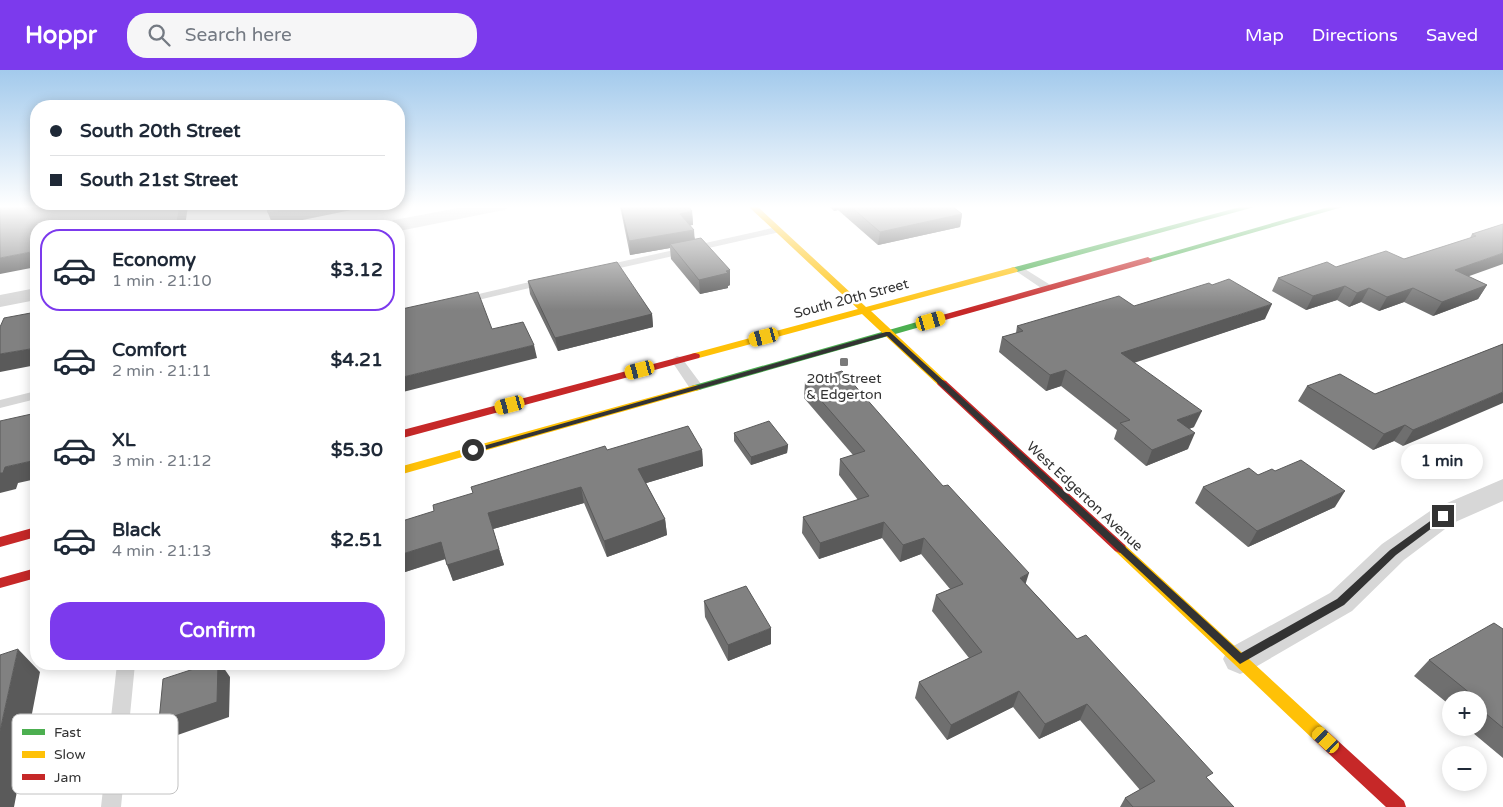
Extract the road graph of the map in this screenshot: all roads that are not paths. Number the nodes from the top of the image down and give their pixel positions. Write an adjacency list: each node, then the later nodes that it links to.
1 (730, 240): 6 (lane)
2 (788, 240): 12 (street, West Edgerton Avenue)
3 (1126, 240): 5 (street, South 20th Street)
4 (1219, 240): 8 (street)
5 (1020, 269): 8 (lane); 12 (street, South 20th Street)
6 (592, 271)
7 (554, 280): 11 (lane)
8 (1048, 288): 13 (street)
9 (30, 295): 10 (street)
10 (0, 301)
11 (447, 304)
12 (863, 310): 13 (street, West Edgerton Avenue); 14 (street, South 20th Street)
13 (888, 333): 15 (street); 25 (street, West Edgerton Avenue)
14 (677, 360): 15 (lane); 18 (street, South 20th Street)
15 (696, 387): 19 (street)
16 (30, 397): 17 (lane)
17 (0, 404)
18 (405, 433)
19 (405, 469)
20 (1500, 494): 25 (street)
21 (30, 534): 22 (street)
22 (0, 542)
23 (30, 575): 24 (street)
24 (0, 583)
25 (1240, 659): 30 (street, West Edgerton Avenue)
26 (125, 670): 27 (lane)
27 (121, 714)
28 (113, 794): 29 (lane)
29 (112, 807)
30 (1398, 807)

